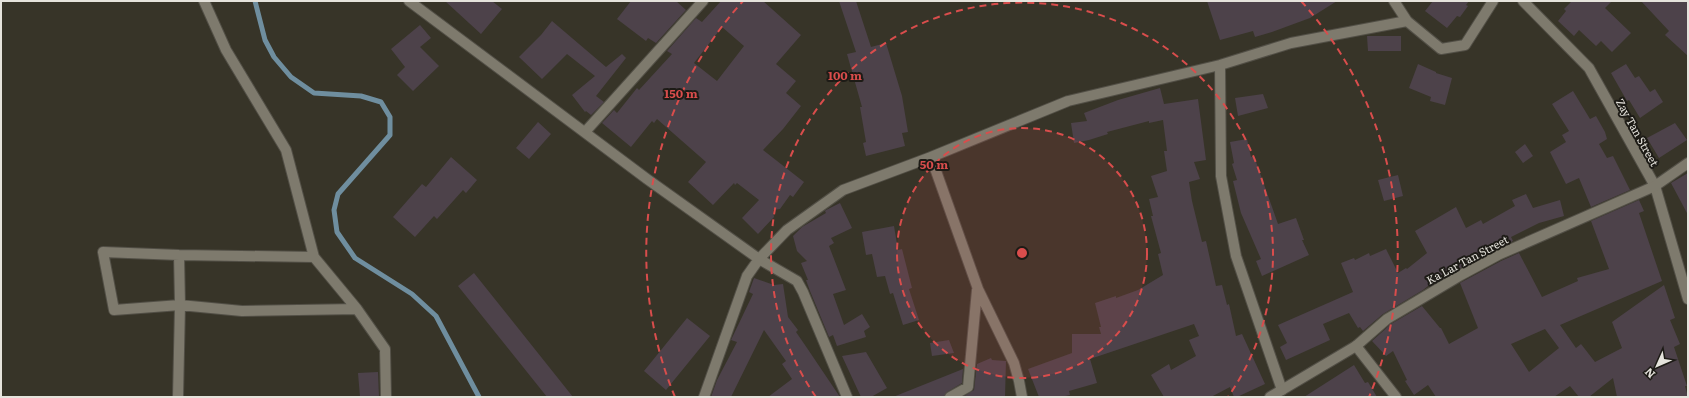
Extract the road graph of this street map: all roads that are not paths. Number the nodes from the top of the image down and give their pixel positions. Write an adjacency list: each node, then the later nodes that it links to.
1 (204, 1): 14 (street)
2 (409, 1): 9 (street)
3 (703, 1): 9 (street)
4 (1394, 1): 7 (street)
5 (1493, 1): 7 (street)
6 (1523, 1): 12 (street, Zay Tan Street)
7 (1407, 21): 8 (street)
8 (1220, 65): 10 (street); 21 (street)
9 (585, 132): 15 (street)
10 (931, 157): 15 (street); 16 (street)
11 (1688, 163): 12 (street, Ka Lar Tan Street)
12 (1655, 186): 17 (street, Zay Tan Street); 20 (street, Ka Lar Tan Street)
13 (179, 255): 14 (street); 18 (street); 18 (street)
14 (314, 256): 19 (street)
15 (759, 259): 24 (street); 25 (street)
16 (978, 289): 26 (street); 27 (street)
17 (1688, 299)
18 (180, 305): 19 (street); 22 (street)
19 (357, 309): 23 (street)
20 (1356, 346): 21 (street, Ka Lar Tan Street); 29 (street)
21 (1282, 390): 28 (street, Ka Lar Tan Street)
22 (178, 397)
23 (386, 397)
24 (704, 397)
25 (847, 397)
26 (950, 397)
27 (1022, 397)
28 (1270, 397)
29 (1396, 397)

